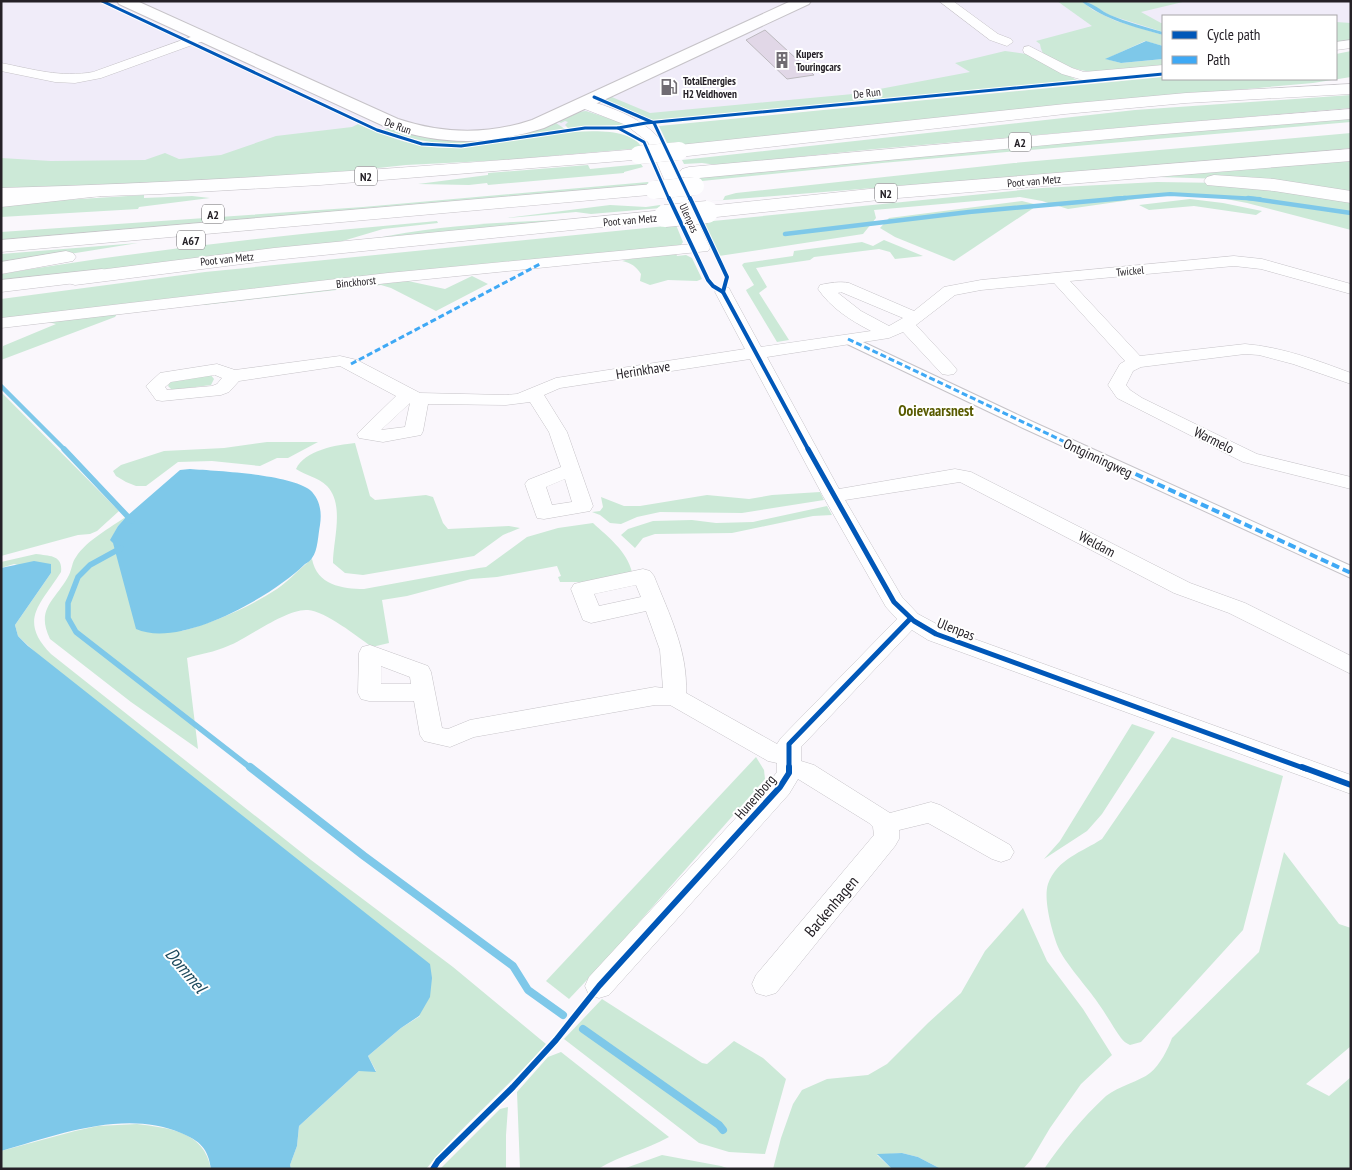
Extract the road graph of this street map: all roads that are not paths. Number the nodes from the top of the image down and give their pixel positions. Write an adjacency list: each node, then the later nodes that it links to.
1 (124, 1): 4 (street, De Run)
2 (804, 1): 12 (street, De Run)
3 (945, 1): 8 (street)
4 (202, 38): 7 (street); 12 (street, De Run)
5 (1351, 44): 6 (street)
6 (1337, 46)
7 (1, 67)
8 (1162, 70)
9 (1351, 79): 11 (highway, N2)
10 (1351, 89): 11 (highway, N2)
11 (1186, 98): 19 (highway, N2, bridge)
12 (582, 103): 26 (street, Ulenpas)
13 (1351, 114): 17 (highway, Poot van Metz / A2)
14 (1351, 126): 17 (highway, Poot van Metz / A2)
15 (1351, 154): 16 (highway, Poot van Metz / N2)
16 (1065, 178): 21 (highway, N2); 28 (highway, Poot van Metz / N2, bridge)
17 (692, 180): 18 (highway, Poot van Metz / A2, bridge)
18 (651, 184): 23 (highway, Poot van Metz / A2); 24 (highway, Poot van Metz / A2)
19 (94, 192): 20 (highway, N2); 22 (highway, N2)
20 (1, 194)
21 (1351, 197)
22 (1, 201)
23 (381, 214): 25 (highway, Poot van Metz / A2); 27 (highway, A67)
24 (1, 228)
25 (1, 246)
26 (702, 248): 35 (street, Binckhorst)
27 (1, 268)
28 (102, 275): 30 (highway); 32 (highway, Poot van Metz / N2)
29 (1058, 278): 31 (street, Twickel); 34 (street, Twickel); 39 (street)
30 (1, 286)
31 (1351, 288)
32 (1, 290)
33 (723, 292): 38 (street, Ulenpas)
34 (911, 321): 36 (street, Twickel); 36 (street); 40 (street)
35 (1, 322)
36 (890, 333): 37 (street, Twickel)
37 (848, 339): 38 (street, Twickel); 47 (street, Ontginningweg)
38 (756, 353): 43 (street, Herinkhave); 46 (street, Ulenpas)
39 (1136, 362): 42 (street); 45 (street, Warmelo)
40 (948, 370)
41 (233, 376): 43 (street, Herinkhave)
42 (1351, 379)
43 (533, 394): 44 (street)
44 (572, 470)
45 (1351, 483)
46 (833, 496): 49 (street, Ulenpas); 50 (street, Weldam)
47 (1351, 573)
48 (653, 602): 52 (street)
49 (910, 619): 53 (street, Hunenborg); 54 (street, Ulenpas)
50 (1351, 666)
51 (423, 692): 52 (street, Hunenborg)
52 (674, 697): 53 (street, Hunenborg)
53 (789, 761): 55 (street); 58 (street, Hunenborg)
54 (1351, 785)
55 (885, 824): 56 (street); 57 (street, Backenhagen)
56 (1000, 852)
57 (766, 984)
58 (599, 986)

